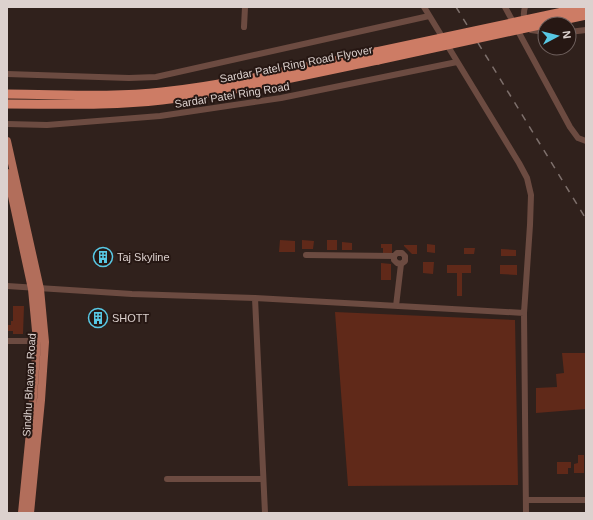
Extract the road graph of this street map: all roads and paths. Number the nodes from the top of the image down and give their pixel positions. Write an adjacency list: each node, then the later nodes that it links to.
1 (245, 7): 8 (street)
2 (424, 7): 7 (street)
3 (505, 7): 17 (street)
4 (525, 7): 9 (street)
5 (586, 7): 13 (highway, Sardar Patel Ring Road Flyover, bridge)
6 (586, 15): 13 (highway, Sardar Patel Ring Road Flyover, bridge)
7 (429, 16): 10 (street); 11 (street)
8 (244, 27)
9 (537, 31)
10 (457, 62): 15 (street, Sardar Patel Ring Road); 24 (street)
11 (7, 74)
12 (7, 94): 13 (highway, Sardar Patel Ring Road Flyover)
13 (115, 99): 14 (highway, Sardar Patel Ring Road Flyover)
14 (7, 104)
15 (7, 124)
16 (7, 141): 21 (main road, Sindhu Bhavan Road)
17 (586, 141)
18 (7, 173): 21 (main road, Sindhu Bhavan Road)
19 (306, 255): 23 (street)
20 (7, 286): 21 (street)
21 (36, 289): 22 (street); 26 (main road, Sindhu Bhavan Road)
22 (255, 298): 23 (street); 28 (street)
23 (396, 306): 24 (street)
24 (524, 313): 29 (street)
25 (7, 341): 26 (street)
26 (41, 342): 31 (main road, Sindhu Bhavan Road); 32 (main road, Sindhu Bhavan Road)
27 (167, 479): 28 (street)
28 (263, 479): 33 (street)
29 (526, 500): 30 (street); 34 (street)
30 (586, 500)
31 (22, 513)
32 (30, 513)
33 (264, 513)
34 (526, 513)

